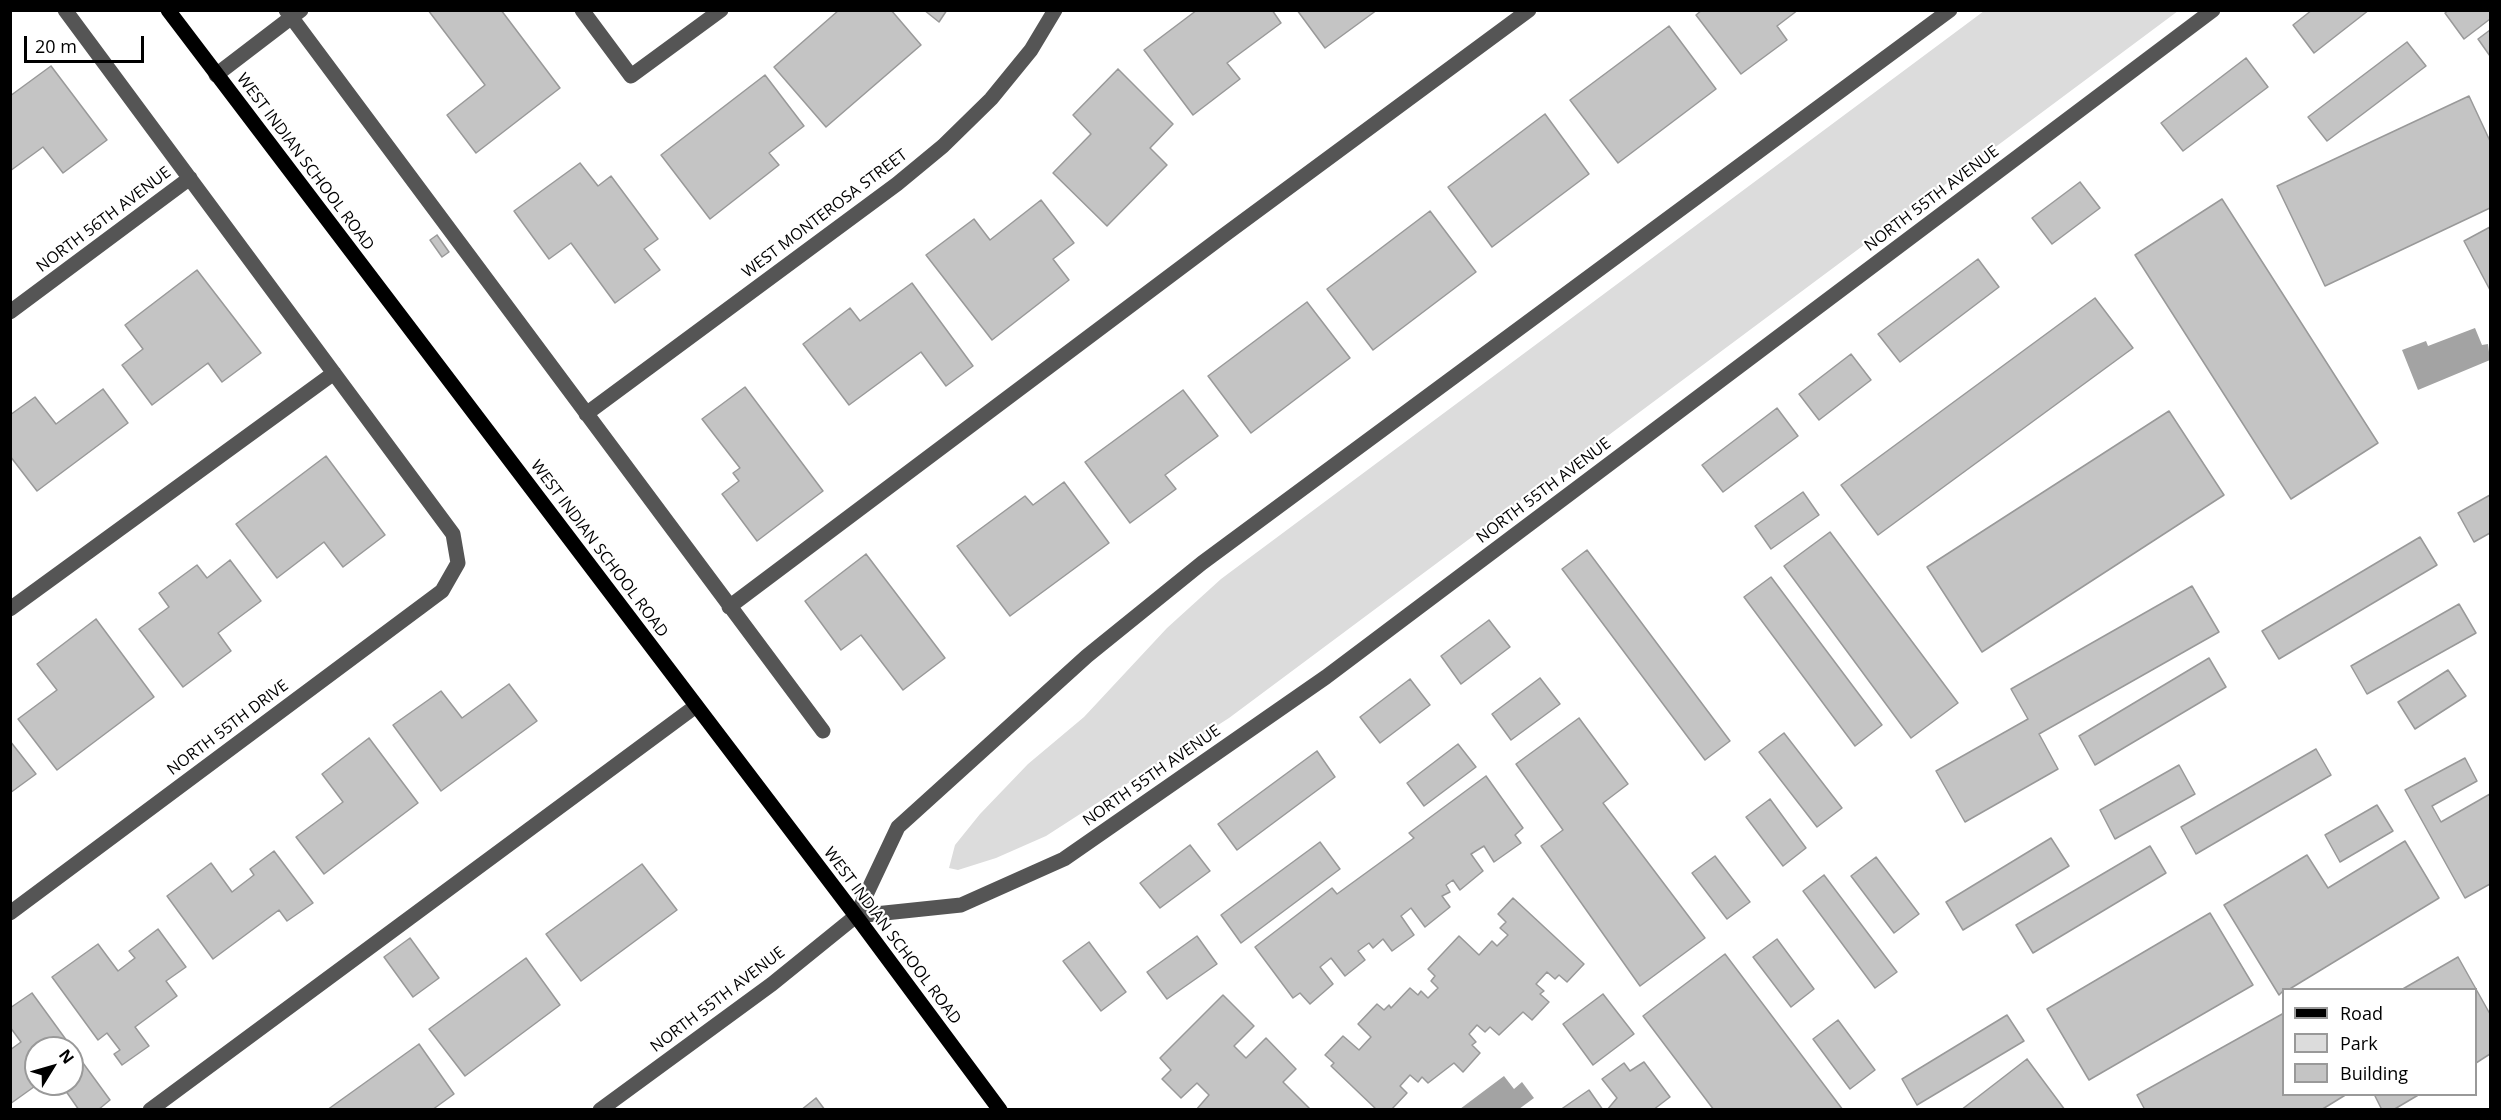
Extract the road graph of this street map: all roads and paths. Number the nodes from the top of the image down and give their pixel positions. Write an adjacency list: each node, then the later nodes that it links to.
1 (65, 10): 11 (street)
2 (168, 10): 10 (main road, WEST INDIAN SCHOOL ROAD)
3 (582, 10): 4 (street)
4 (721, 10)
5 (1055, 10): 14 (street, WEST MONTEROSA STREET)
6 (1529, 10): 15 (street)
7 (1950, 10): 20 (street, NORTH 55TH AVENUE)
8 (2213, 10): 20 (street, NORTH 55TH AVENUE)
9 (293, 13): 10 (street); 14 (street)
10 (216, 75): 17 (main road, WEST INDIAN SCHOOL ROAD)
11 (190, 178): 12 (street, NORTH 56TH AVENUE); 13 (street)
12 (10, 312)
13 (334, 373): 16 (street); 19 (street, NORTH 55TH DRIVE)
14 (586, 414): 15 (street)
15 (729, 607): 18 (street)
16 (10, 609)
17 (696, 706): 20 (main road, WEST INDIAN SCHOOL ROAD); 21 (street)
18 (823, 731)
19 (10, 913)
20 (856, 916): 22 (street, NORTH 55TH AVENUE); 23 (main road, WEST INDIAN SCHOOL ROAD)
21 (150, 1110)
22 (600, 1110)
23 (1000, 1110)

